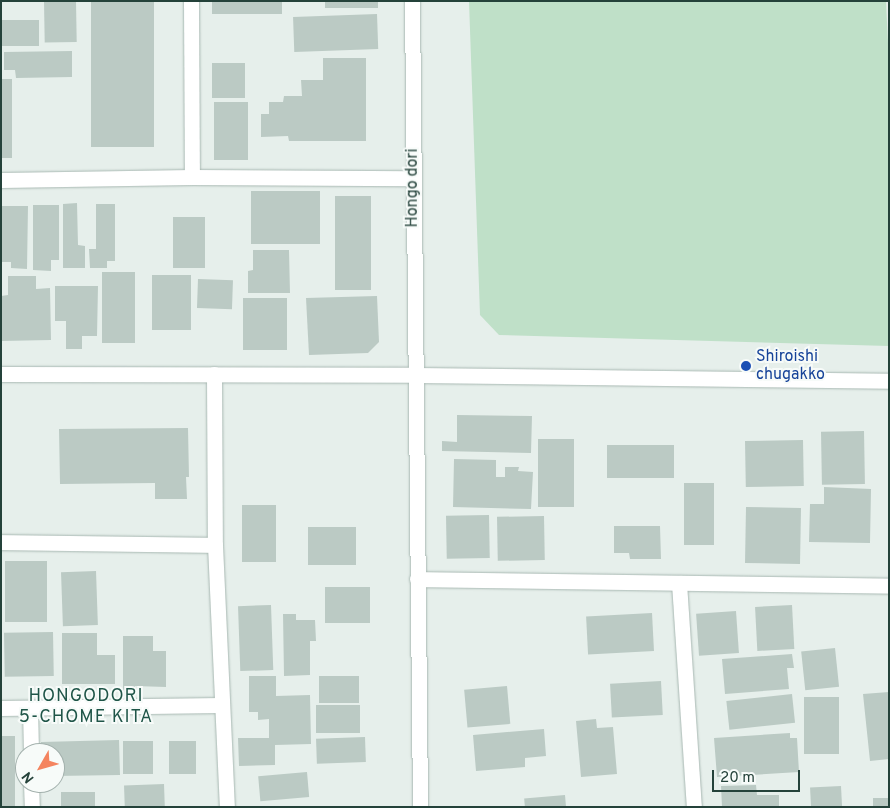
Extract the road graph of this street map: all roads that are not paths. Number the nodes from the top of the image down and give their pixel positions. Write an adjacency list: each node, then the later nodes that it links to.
1 (191, 1): 3 (street)
2 (412, 1): 4 (street, Hongo dori)
3 (192, 177): 4 (street); 5 (street)
4 (413, 178): 8 (street, Hongo dori)
5 (1, 180)
6 (1, 374): 7 (street)
7 (214, 374): 8 (street); 11 (street)
8 (416, 375): 9 (street); 12 (street, Hongo dori)
9 (889, 381)
10 (1, 542): 11 (street)
11 (215, 545): 15 (street)
12 (417, 578): 13 (street); 22 (street, Hongo dori)
13 (679, 583): 14 (street); 23 (street)
14 (889, 586)
15 (221, 705): 17 (street); 21 (street)
16 (1, 708): 17 (street)
17 (30, 708): 18 (street)
18 (31, 743)
19 (31, 793): 20 (street)
20 (32, 807)
21 (227, 807)
22 (420, 807)
23 (694, 807)

